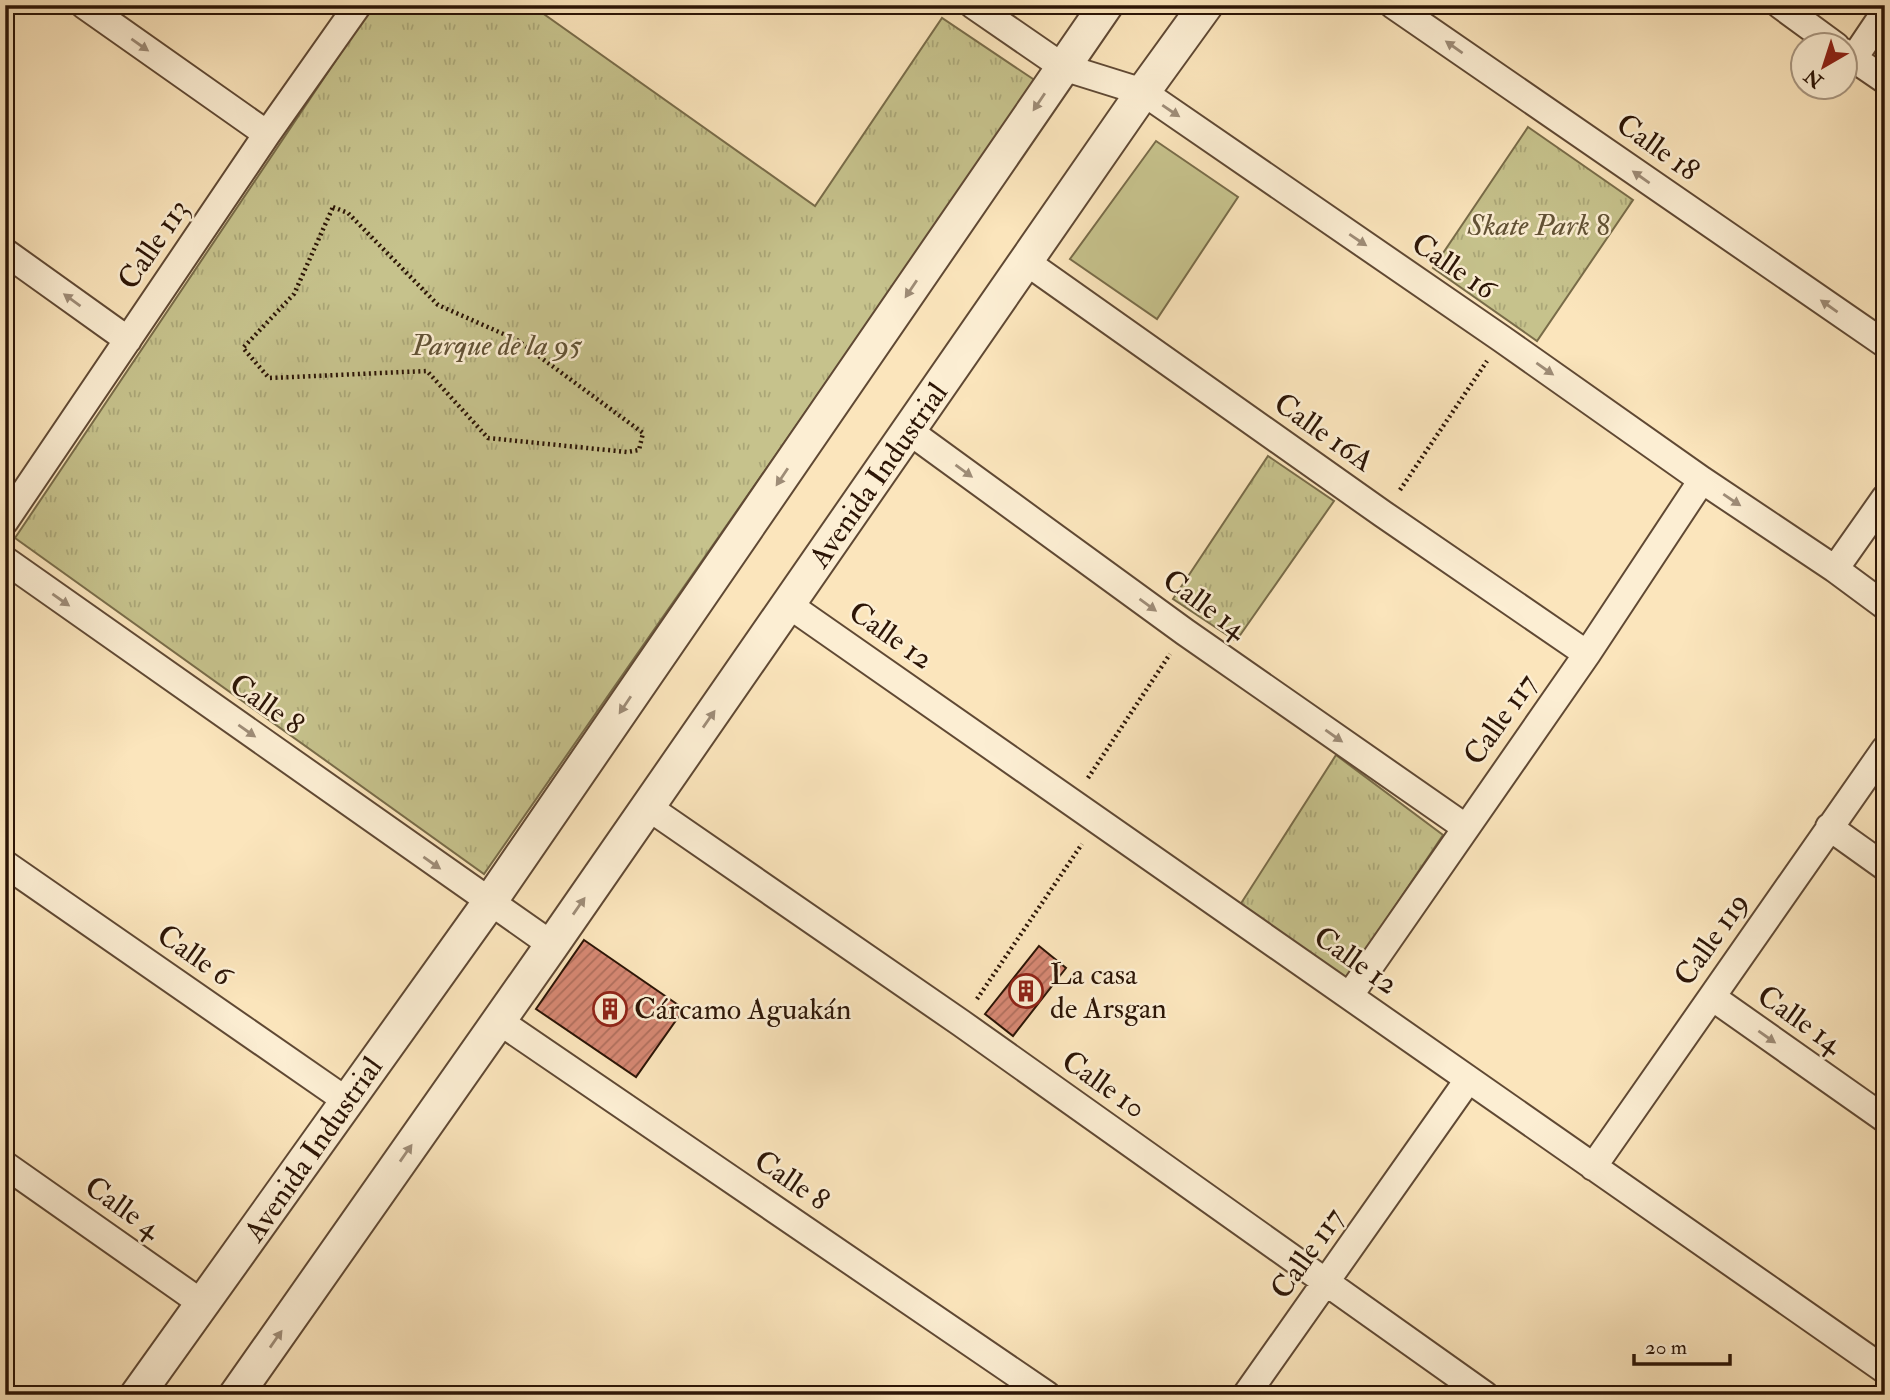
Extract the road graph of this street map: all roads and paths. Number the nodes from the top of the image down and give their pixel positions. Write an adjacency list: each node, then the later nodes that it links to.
1 (84, 5): 15 (street, one-way to 15)
2 (358, 5): 15 (street, Calle 113)
3 (973, 5): 12 (street, Calle 16)
4 (1106, 5): 12 (street, Avenida Industrial)
5 (1206, 5): 14 (street, Avenida Industrial)
6 (1393, 5): 20 (street, Calle 18, one-way to 6)
7 (1780, 5): 9 (street)
8 (1885, 12): 10 (street)
9 (1817, 32)
10 (1858, 39)
11 (1858, 61): 13 (street)
12 (1063, 67): 14 (street, Calle 16); 41 (street, Avenida Industrial, one-way to 41)
13 (1885, 80)
14 (1143, 92): 17 (street, Avenida Industrial); 18 (street, Calle 16, one-way to 18)
15 (267, 134): 19 (street, Calle 113)
16 (5, 252): 19 (street, one-way to 16)
17 (1026, 261): 22 (street, Avenida Industrial); 25 (street, Calle 16A)
18 (1502, 339): 23 (street, Calle 16, one-way to 23); 25 (path)
19 (128, 340): 26 (street, Calle 113)
20 (1885, 344)
21 (427, 371): 21 (path)
22 (909, 430): 29 (street, Avenida Industrial); 31 (street, Calle 14, one-way to 31)
23 (1702, 480): 28 (street, Calle 16, one-way to 28); 32 (street, Calle 117)
24 (1885, 498): 28 (street)
25 (1383, 514): 32 (street, Calle 16A)
26 (5, 521)
27 (5, 560): 41 (street, Calle 8, one-way to 41)
28 (1835, 569): 30 (street, Calle 16)
29 (789, 605): 34 (street, Calle 12); 35 (street, Avenida Industrial, one-way to 29)
30 (1885, 606)
31 (1185, 632): 34 (path); 37 (street, Calle 14, one-way to 37)
32 (1587, 654): 37 (street, Calle 117)
33 (1885, 749): 38 (street, Calle 119)
34 (1072, 802): 36 (street, Calle 12)
35 (648, 807): 42 (street, Avenida Industrial, one-way to 35); 46 (street, Calle 10)
36 (1098, 820): 43 (street, Calle 12); 46 (path)
37 (1465, 827): 43 (street, Calle 117)
38 (1829, 827): 40 (street); 44 (street, Calle 119)
39 (5, 864): 48 (street, Calle 6)
40 (1885, 867)
41 (489, 903): 42 (street); 48 (street, Avenida Industrial)
42 (552, 945): 45 (street, Avenida Industrial)
43 (1350, 995): 47 (street, Calle 12)
44 (1712, 997): 49 (street, Calle 14, one-way to 49); 51 (street, Calle 119)
45 (499, 1021): 56 (street, Avenida Industrial, one-way to 45); 57 (street, Calle 8)
46 (961, 1023): 52 (street, Calle 10)
47 (1468, 1080): 51 (street, Calle 12); 52 (street, Calle 117)
48 (347, 1101): 53 (street, Avenida Industrial)
49 (1885, 1119)
50 (5, 1166): 53 (street, Calle 4)
51 (1593, 1167): 54 (street, Calle 12)
52 (1327, 1283): 58 (street, Calle 117); 59 (street, Calle 10)
53 (203, 1304): 55 (street, Avenida Industrial)
54 (1885, 1370)
55 (137, 1395)
56 (236, 1395)
57 (1047, 1395)
58 (1247, 1395)
59 (1485, 1395)

